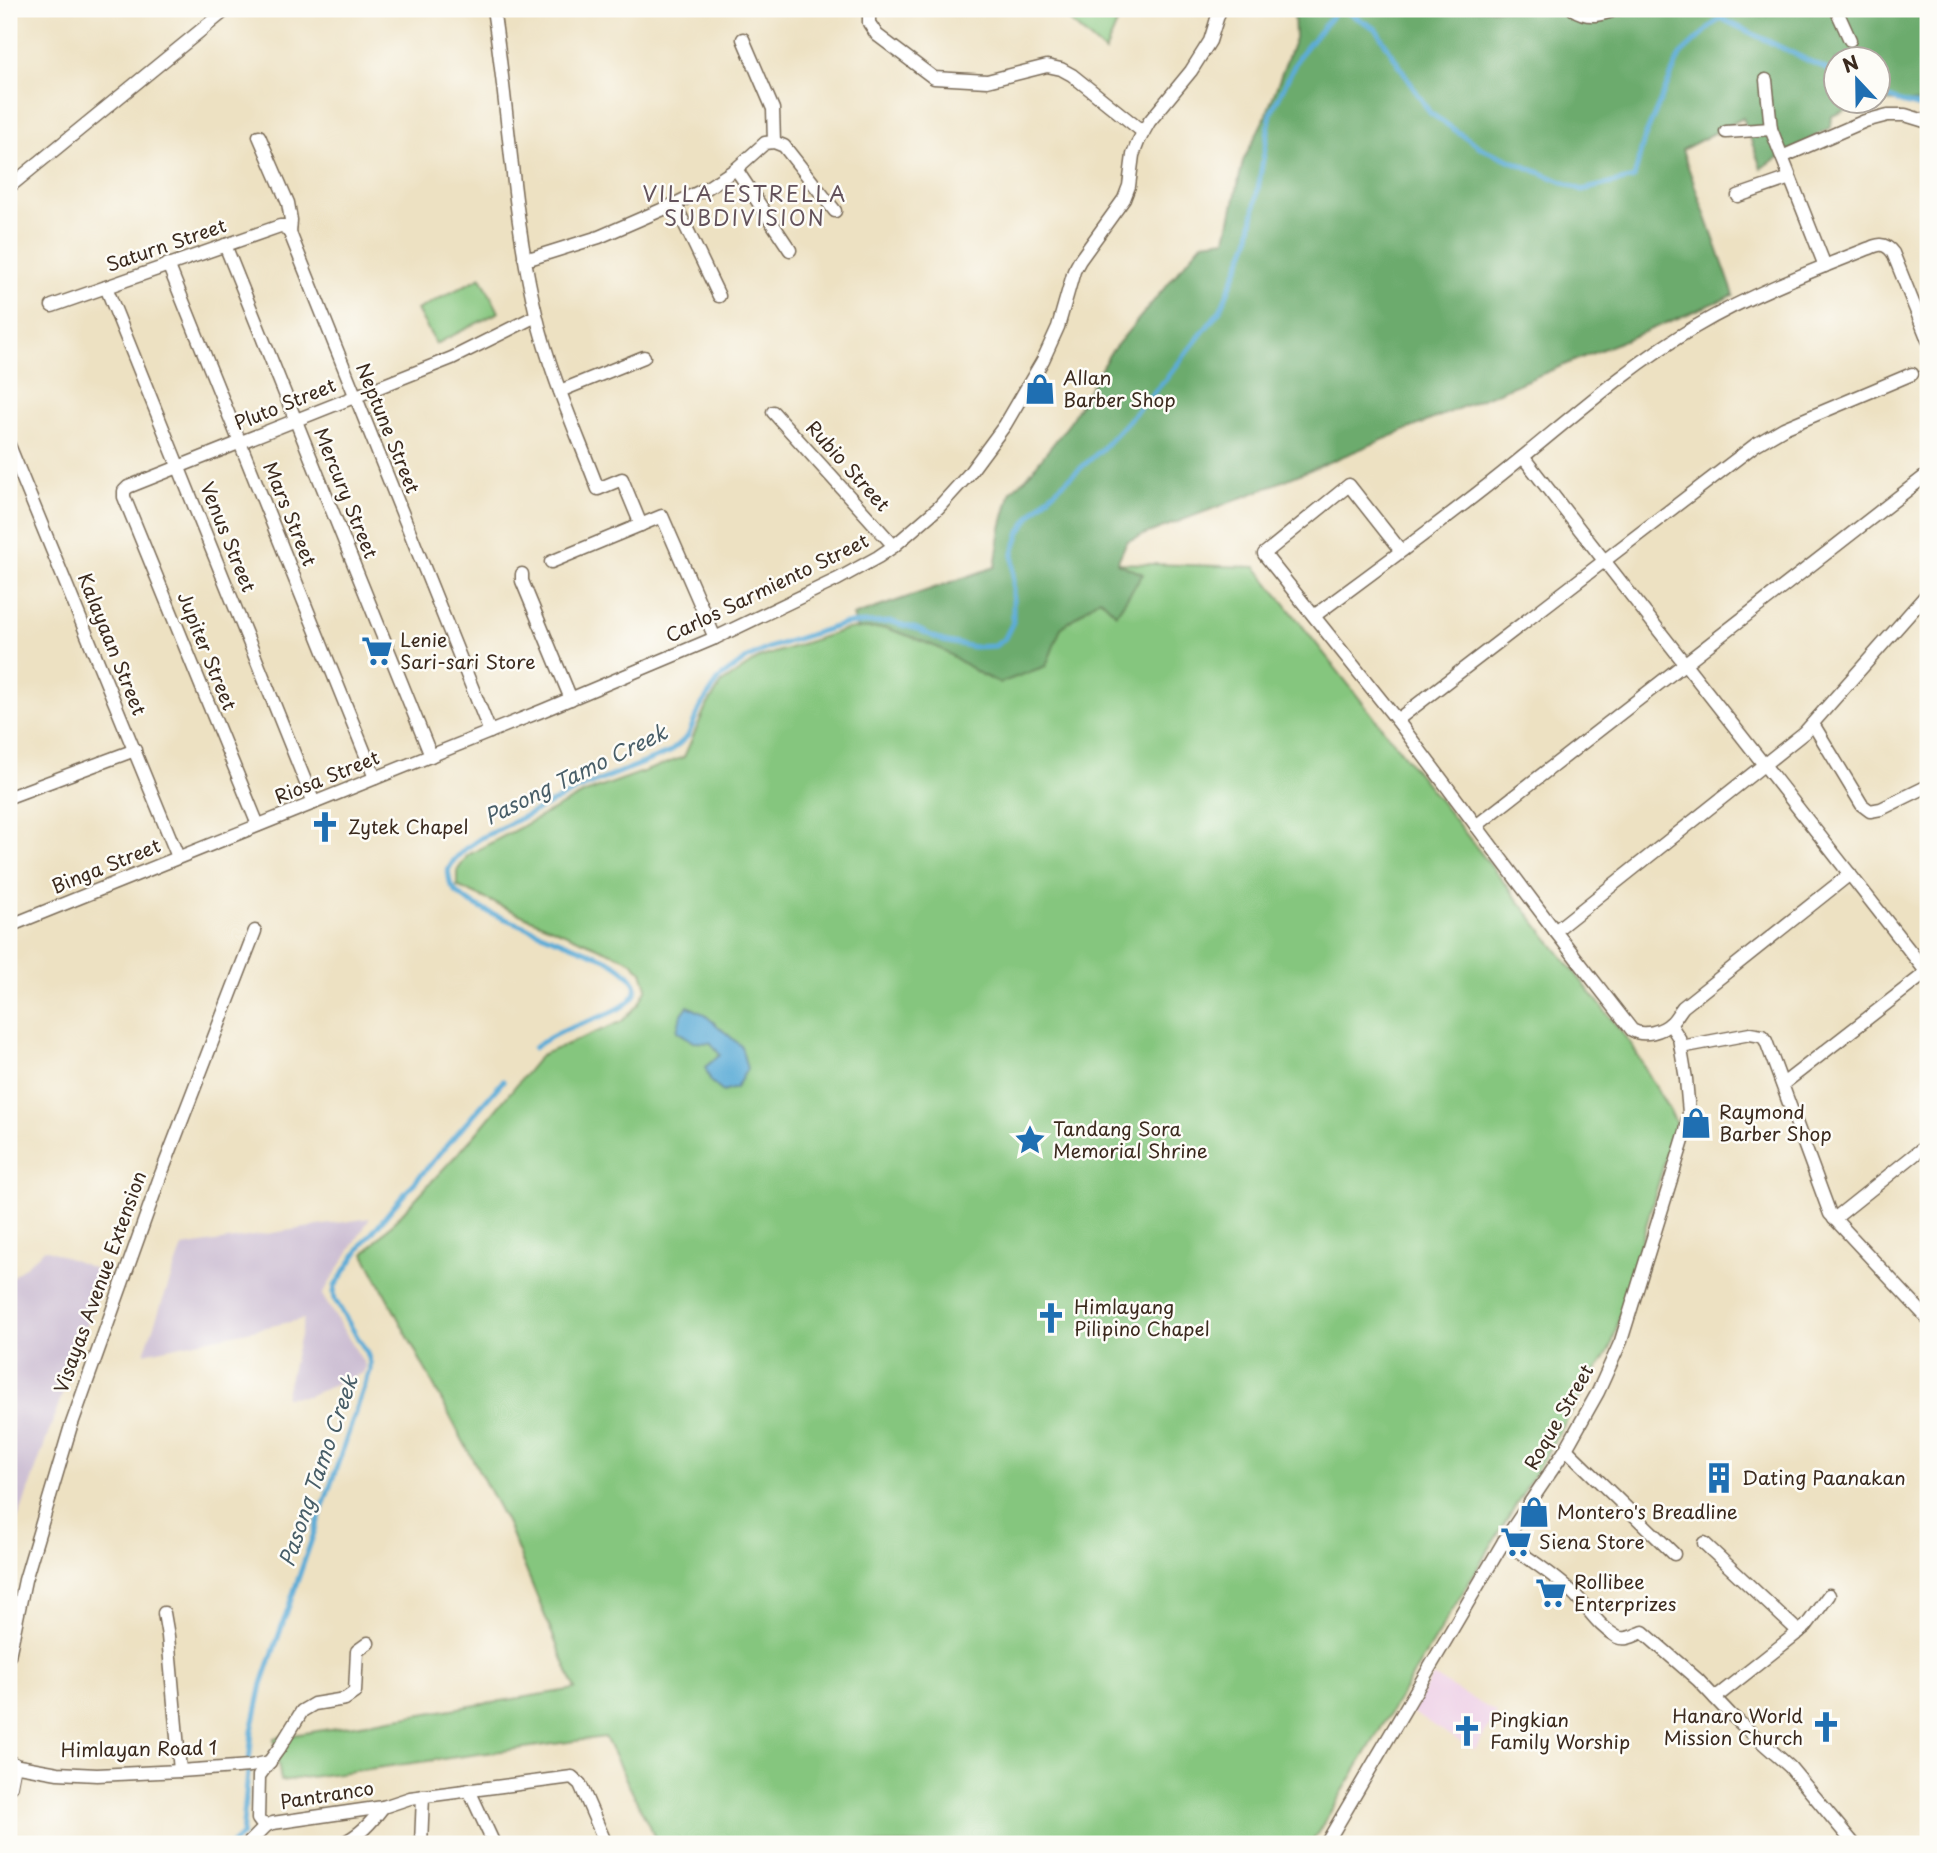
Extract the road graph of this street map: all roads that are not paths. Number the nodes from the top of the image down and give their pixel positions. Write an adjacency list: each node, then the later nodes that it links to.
1 (227, 9): 20 (street)
2 (493, 9): 27 (street)
3 (869, 9): 13 (street)
4 (1573, 9): 5 (street)
5 (1618, 9)
6 (1836, 9): 9 (street)
7 (1220, 10): 13 (street, Carlos Sarmiento Street)
8 (743, 39): 16 (street)
9 (1850, 40)
10 (1766, 80): 12 (street)
11 (1928, 122): 17 (street)
12 (1770, 129): 14 (street); 17 (street)
13 (1143, 132): 48 (street, Carlos Sarmiento Street)
14 (1727, 132)
15 (259, 136): 24 (street, Neptune Street)
16 (774, 142): 18 (street); 23 (street)
17 (1782, 157): 19 (street)
18 (736, 169): 22 (street); 26 (street)
19 (1790, 178): 21 (street); 29 (street)
20 (9, 187)
21 (1738, 196)
22 (675, 204): 27 (street); 31 (street)
23 (835, 211)
24 (290, 233): 25 (street, Saturn Street); 38 (street, Neptune Street)
25 (225, 245): 28 (street, Saturn Street); 40 (street, Mercury Street)
26 (790, 250)
27 (524, 257): 33 (street)
28 (169, 264): 30 (street, Saturn Street); 41 (street, Mars Street)
29 (1821, 268): 34 (street); 43 (street)
30 (106, 286): 32 (street, Saturn Street); 44 (street, Venus Street)
31 (719, 296)
32 (52, 306)
33 (536, 316): 37 (street); 38 (street, Pluto Street)
34 (1928, 340)
35 (644, 358): 37 (street)
36 (1912, 374): 50 (street)
37 (560, 391): 47 (street)
38 (355, 396): 40 (street, Pluto Street); 60 (street, Neptune Street)
39 (773, 412): 48 (street, Rubio Street)
40 (296, 420): 41 (street, Pluto Street); 62 (street, Mercury Street)
41 (240, 442): 44 (street, Pluto Street); 64 (street, Mars Street)
42 (9, 445): 61 (street, Kalayaan Street)
43 (1523, 457): 49 (street); 50 (street)
44 (178, 467): 46 (street, Pluto Street); 68 (street, Venus Street)
45 (1928, 474): 56 (street)
46 (124, 491): 69 (street, Jupiter Street)
47 (641, 525): 51 (street); 55 (street)
48 (894, 546): 55 (street, Carlos Sarmiento Street)
49 (1401, 551): 54 (street); 54 (street)
50 (1605, 560): 56 (street); 58 (street)
51 (551, 562)
52 (522, 574): 57 (street)
53 (1928, 593): 59 (street)
54 (1314, 616): 58 (street)
55 (715, 638): 57 (street, Carlos Sarmiento Street)
56 (1685, 663): 63 (street); 70 (street)
57 (571, 699): 60 (street, Carlos Sarmiento Street)
58 (1397, 720): 70 (street)
59 (1813, 724): 63 (street); 66 (street)
60 (490, 732): 62 (street, Riosa Street)
61 (135, 750): 67 (street); 71 (street, Kalayaan Street)
62 (431, 756): 64 (street, Riosa Street)
63 (1765, 765): 72 (street); 75 (street)
64 (375, 778): 68 (street, Riosa Street)
65 (9, 782): 67 (street)
66 (1928, 786)
67 (11, 796)
68 (314, 803): 69 (street, Riosa Street)
69 (258, 825): 71 (street, Riosa Street)
70 (1476, 826): 75 (street)
71 (178, 857): 73 (street, Binga Street)
72 (1850, 874): 76 (street); 77 (street)
73 (9, 926)
74 (256, 931): 91 (street, Visayas Avenue Extension)
75 (1555, 931): 77 (street)
76 (1928, 973): 79 (street)
77 (1670, 1024): 78 (street, Roque Street)
78 (1681, 1047): 79 (street); 83 (street, Roque Street)
79 (1783, 1084): 81 (street)
80 (1928, 1144): 81 (street)
81 (1834, 1219): 82 (street)
82 (1928, 1319)
83 (1566, 1449): 84 (street, Roque Street); 86 (street)
84 (1504, 1541): 92 (street); 106 (street, Roque Street)
85 (1704, 1543): 89 (street)
86 (1674, 1553)
87 (1829, 1595): 89 (street)
88 (164, 1613): 95 (street)
89 (1799, 1632): 92 (street)
90 (368, 1643): 93 (street, Pantranco)
91 (9, 1656)
92 (1715, 1698): 107 (street)
93 (270, 1762): 95 (street, Himlayan Road 1); 100 (street, Pantranco)
94 (11, 1764): 95 (street, Himlayan Road 1); 96 (street)
95 (180, 1771)
96 (9, 1786)
97 (469, 1790): 98 (street, Pantranco); 104 (street); 105 (street, Pantranco)
98 (423, 1796): 99 (street, Pantranco); 103 (street)
99 (383, 1807): 100 (street, Pantranco); 102 (street)
100 (267, 1825): 101 (street)
101 (248, 1844)
102 (341, 1844)
103 (421, 1844)
104 (494, 1844)
105 (606, 1844)
106 (1326, 1844)
107 (1854, 1844)

